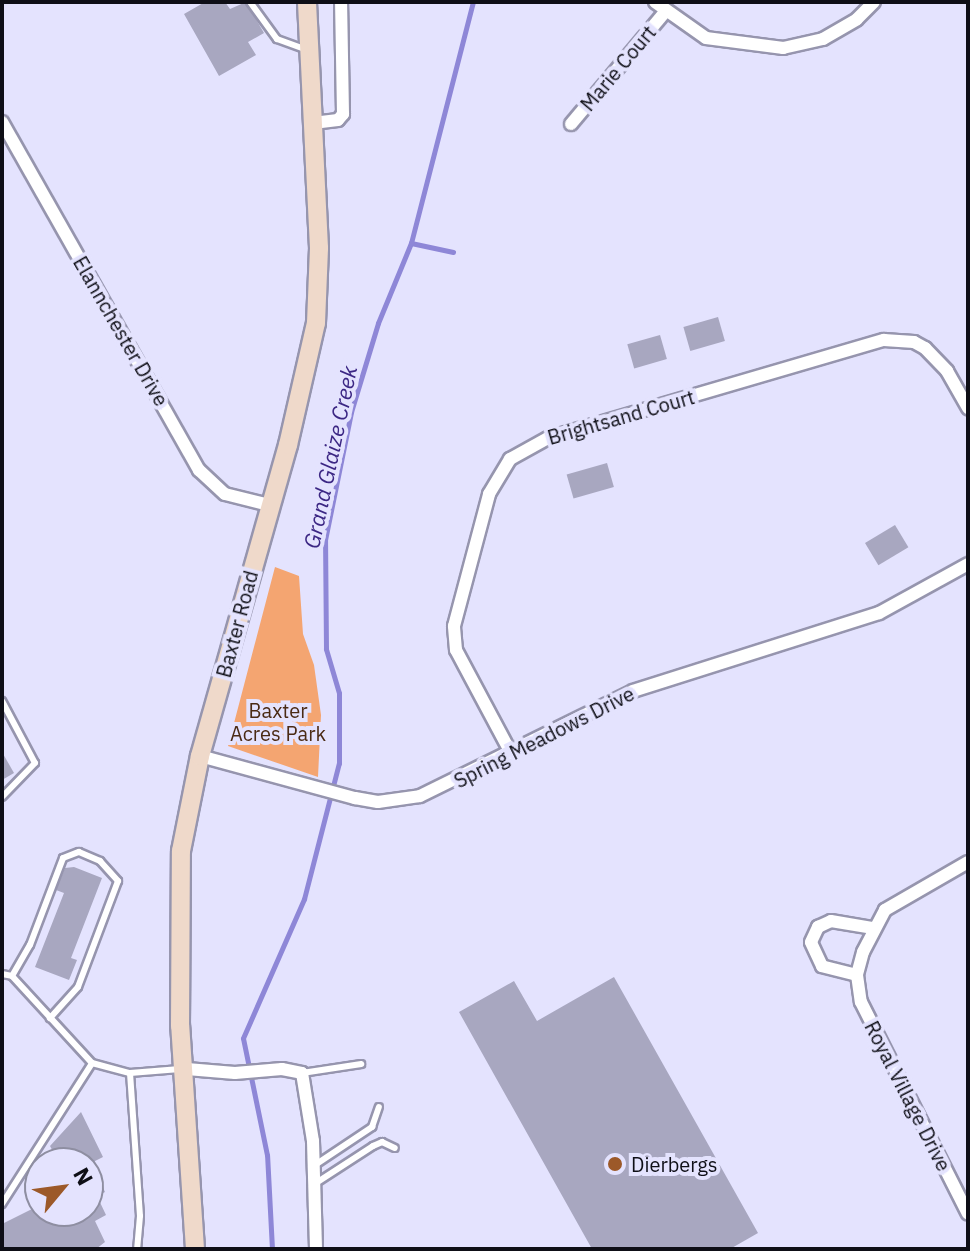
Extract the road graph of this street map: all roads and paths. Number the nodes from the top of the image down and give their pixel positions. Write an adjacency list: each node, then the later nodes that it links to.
1 (250, 2): 7 (lane)
2 (307, 2): 7 (main road, Baxter Road)
3 (341, 2): 9 (street)
4 (655, 2): 6 (street)
5 (874, 2): 6 (street)
6 (664, 13): 10 (street, Marie Court)
7 (309, 50): 9 (main road, Baxter Road)
8 (2, 122): 12 (street, Elannchester Drive)
9 (313, 123): 12 (main road, Baxter Road)
10 (571, 124)
11 (968, 408): 15 (street, Brightsand Court)
12 (269, 505): 16 (main road, Baxter Road)
13 (968, 564): 15 (street, Spring Meadows Drive)
14 (2, 701): 17 (lane)
15 (511, 753): 16 (street, Spring Meadows Drive)
16 (200, 756): 26 (main road, Baxter Road)
17 (2, 797)
18 (968, 862): 19 (street)
19 (873, 928): 21 (street); 21 (street)
20 (2, 974): 22 (lane)
21 (857, 975): 33 (street, Royal Village Drive)
22 (12, 976): 23 (lane); 23 (lane)
23 (50, 1018): 24 (lane)
24 (92, 1063): 27 (lane); 34 (lane)
25 (361, 1064): 28 (lane)
26 (187, 1069): 27 (lane); 28 (street); 37 (main road, Baxter Road)
27 (130, 1073): 36 (lane)
28 (302, 1073): 31 (street)
29 (379, 1107): 31 (lane)
30 (395, 1148): 32 (lane)
31 (315, 1165): 32 (street)
32 (316, 1183): 38 (street)
33 (962, 1188): 35 (street, Royal Village Drive)
34 (2, 1204)
35 (968, 1214)
36 (137, 1249)
37 (195, 1249)
38 (316, 1249)

